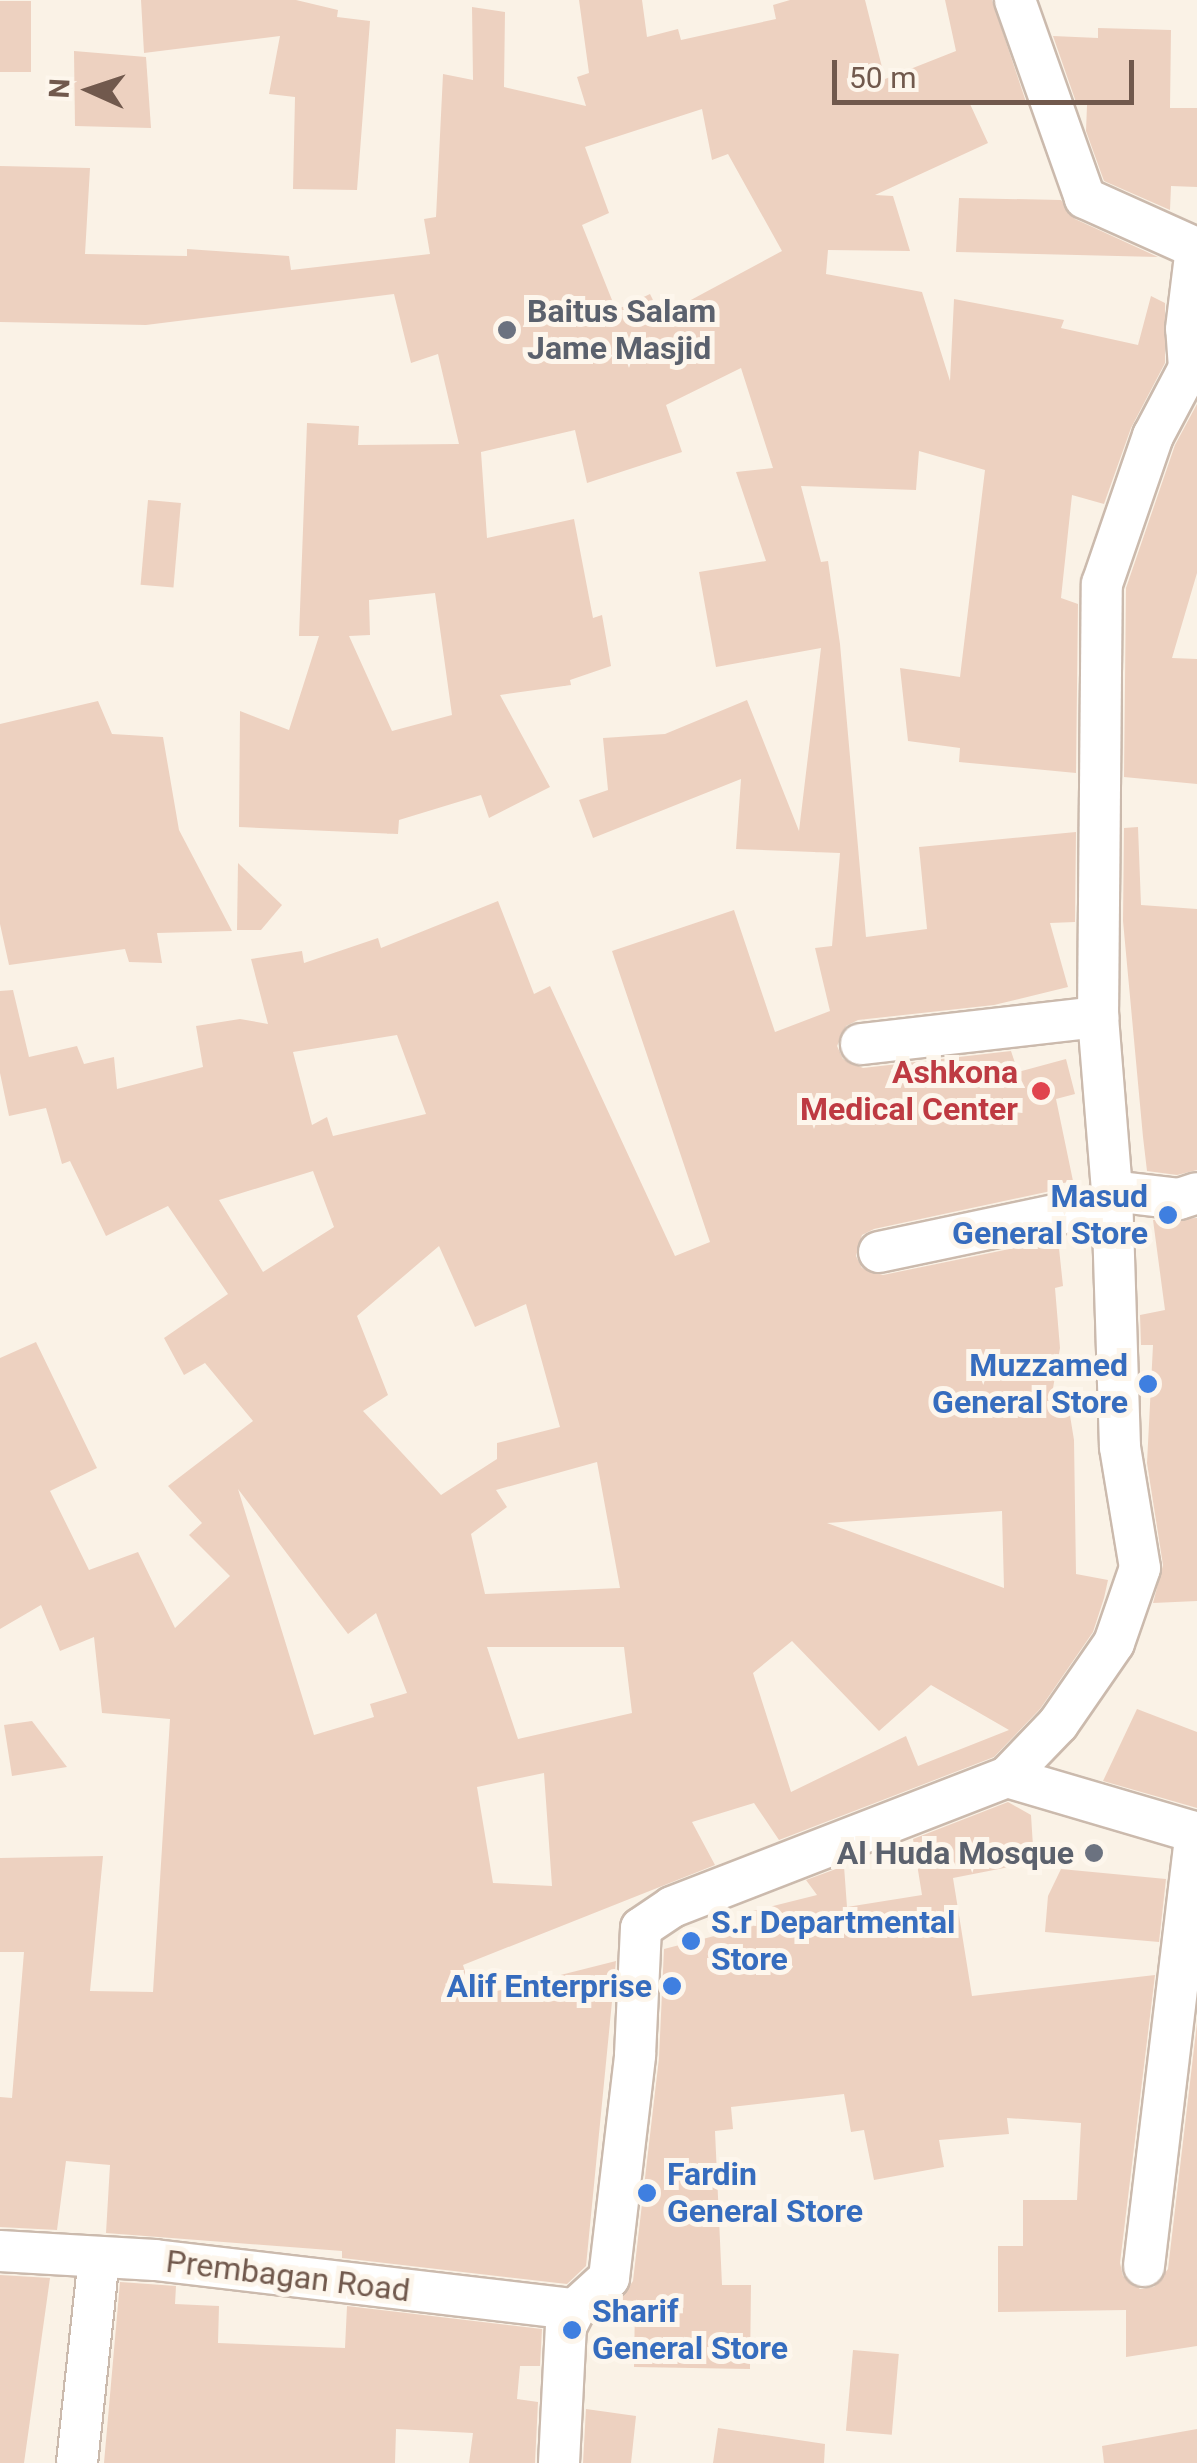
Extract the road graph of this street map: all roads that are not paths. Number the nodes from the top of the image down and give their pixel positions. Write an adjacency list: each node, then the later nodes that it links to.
1 (1015, 0): 2 (street)
2 (1098, 1017): 3 (street); 5 (street)
3 (860, 1044)
4 (1197, 1193): 5 (street)
5 (1112, 1197): 6 (street); 7 (street)
6 (879, 1252)
7 (1007, 1776): 8 (street); 12 (street)
8 (1196, 1833): 11 (street)
9 (0, 2251): 10 (street, Prembagan Road)
10 (99, 2257): 12 (street, Prembagan Road); 13 (street)
11 (1144, 2266)
12 (575, 2310): 14 (street)
13 (77, 2463)
14 (559, 2463)

